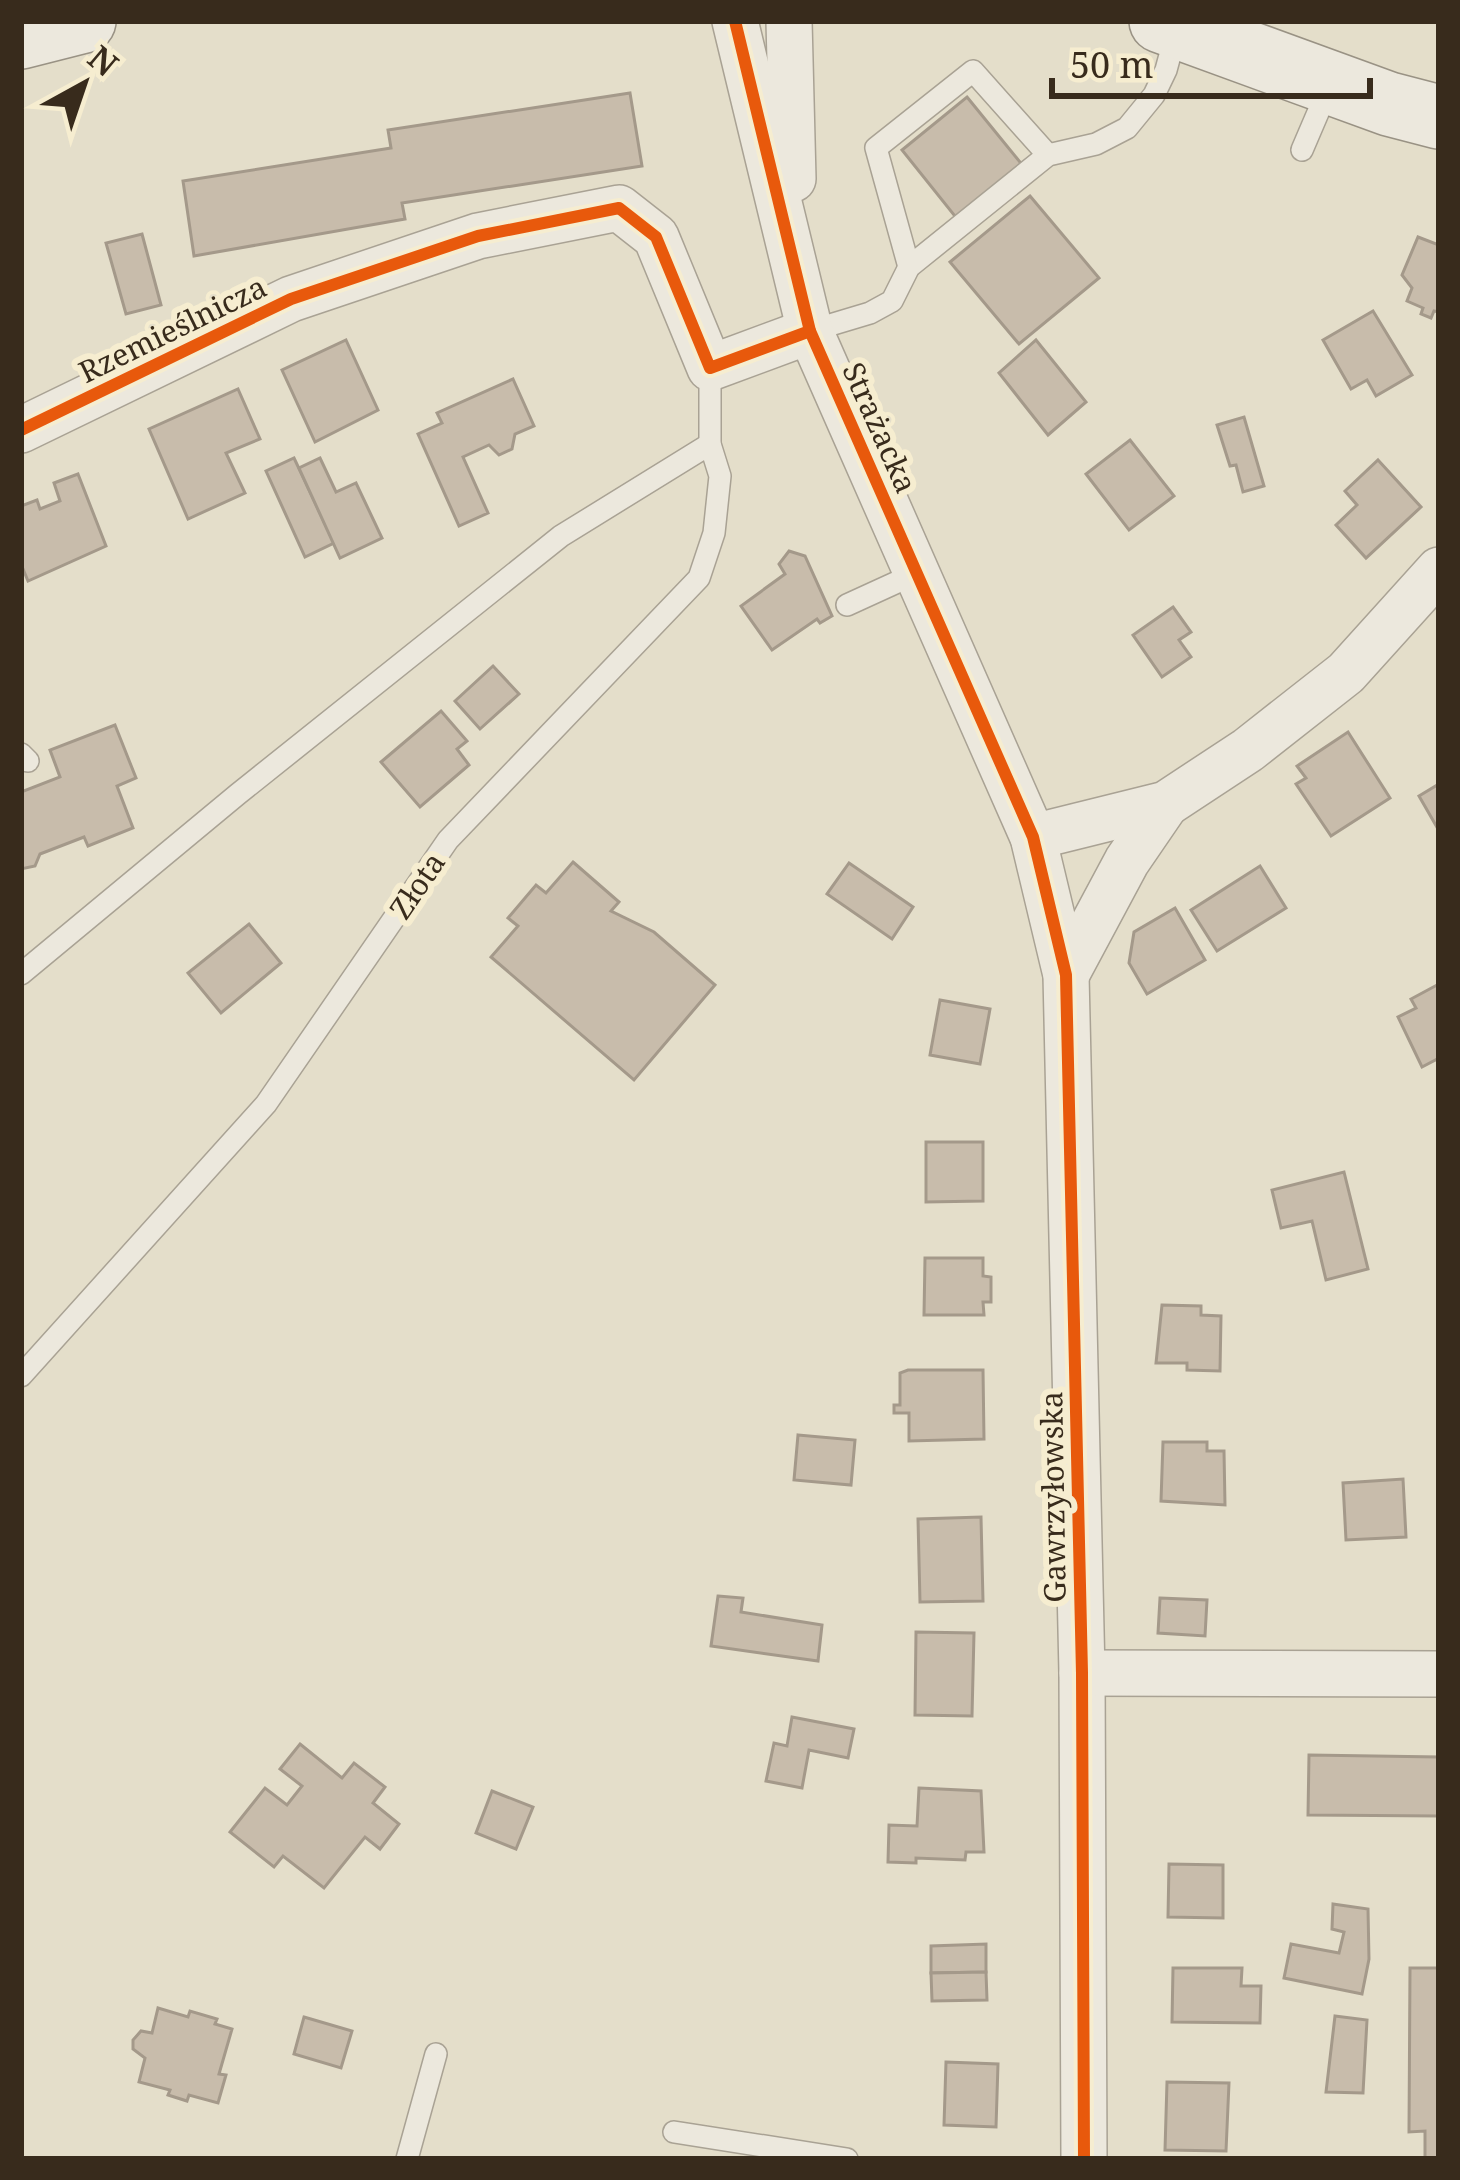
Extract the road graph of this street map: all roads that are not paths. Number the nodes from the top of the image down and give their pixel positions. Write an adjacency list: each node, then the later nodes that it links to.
1 (84, 21): 5 (street)
2 (734, 21): 12 (street, Strażacka)
3 (790, 21): 12 (street, Strażacka)
4 (1169, 24): 6 (street); 10 (lane)
5 (21, 37)
6 (1331, 81): 7 (street); 9 (lane)
7 (1414, 111): 8 (street)
8 (1439, 139)
9 (1302, 150)
10 (1048, 155): 11 (lane); 11 (lane)
11 (909, 267): 13 (lane)
12 (797, 278): 13 (street, Strażacka)
13 (810, 331): 14 (street); 18 (street, Strażacka)
14 (710, 368): 15 (street, Rzemieślnicza); 16 (lane, Złota)
15 (21, 430)
16 (710, 444): 22 (lane); 24 (lane, Złota)
17 (1439, 569): 20 (street, Gawrzyłowska)
18 (917, 573): 19 (lane); 21 (street, Strażacka)
19 (847, 605)
20 (1166, 804): 21 (street, Gawrzyłowska); 23 (street, Gawrzyłowska)
21 (1033, 837): 23 (street, Gawrzyłowska)
22 (21, 974)
23 (1066, 975): 25 (street, Gawrzyłowska)
24 (21, 1376)
25 (1082, 1673): 26 (street); 31 (street, Gawrzyłowska)
26 (1439, 1674)
27 (436, 2054): 29 (lane)
28 (674, 2132): 30 (lane)
29 (407, 2159)
30 (847, 2159)
31 (1084, 2159)

